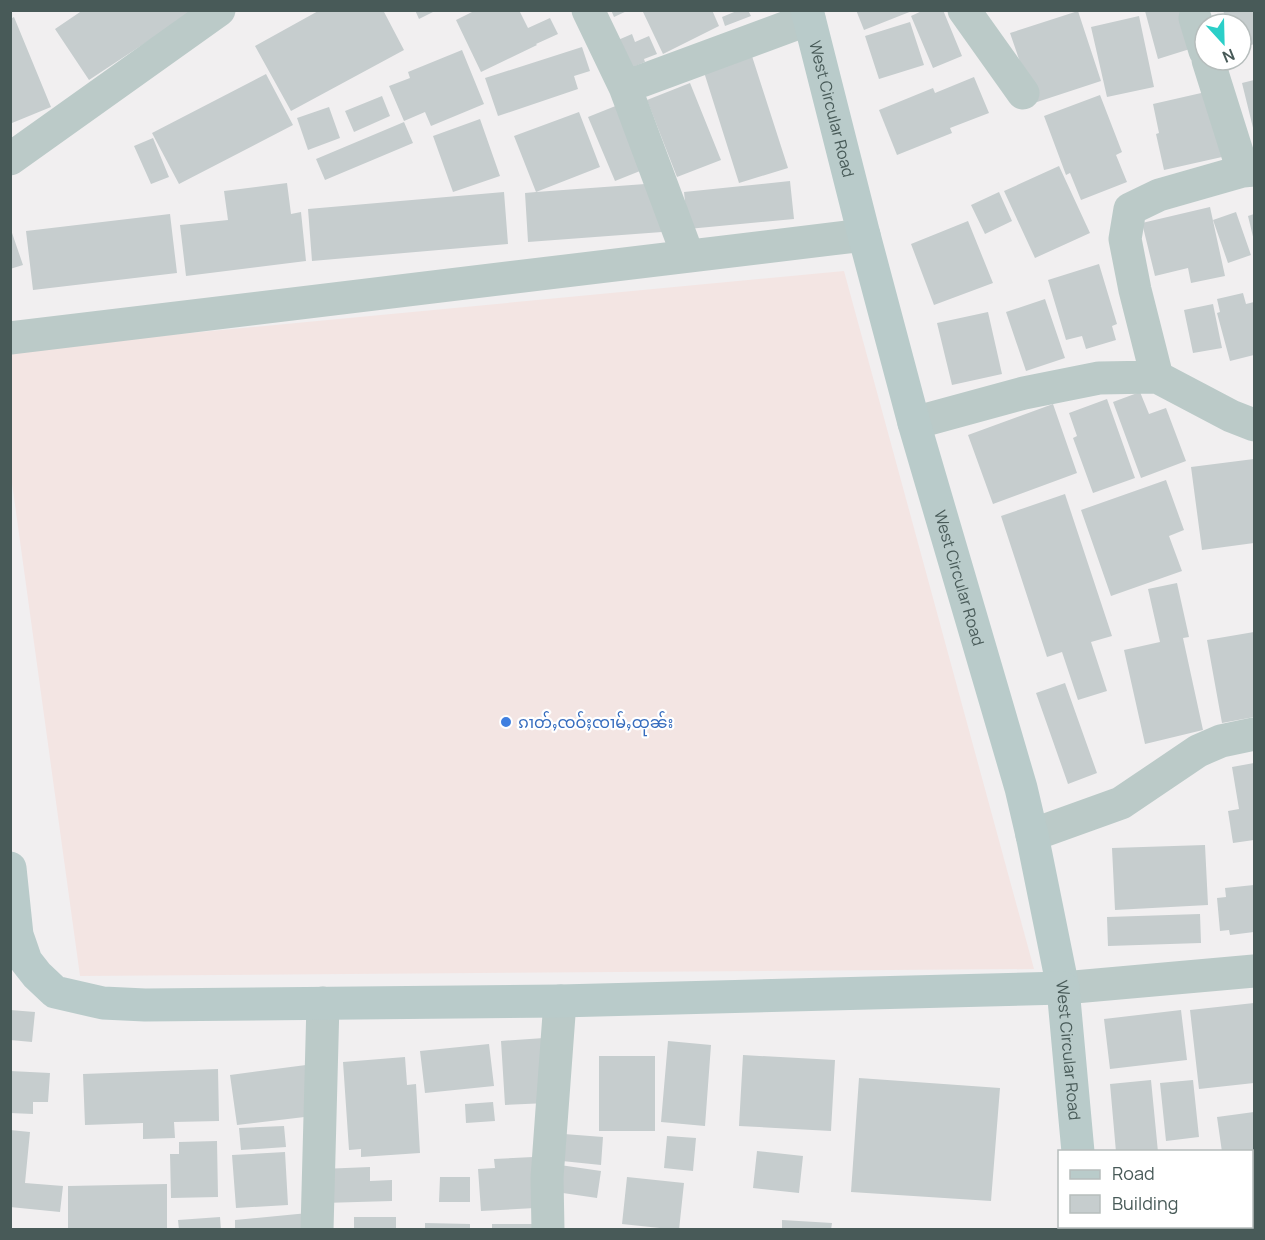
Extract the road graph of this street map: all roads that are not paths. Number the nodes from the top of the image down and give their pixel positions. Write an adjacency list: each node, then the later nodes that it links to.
1 (219, 10): 8 (street)
2 (588, 10): 6 (street)
3 (964, 10): 7 (street)
4 (808, 15): 6 (street); 10 (street, West Circular Road)
5 (1212, 72): 9 (street)
6 (625, 87): 11 (street)
7 (1023, 93)
8 (10, 159)
9 (1249, 170): 13 (street)
10 (864, 235): 11 (street); 14 (street, West Circular Road)
11 (688, 256): 12 (street)
12 (10, 338)
13 (1157, 377): 14 (street); 15 (street)
14 (914, 423): 17 (street, West Circular Road)
15 (1254, 425)
16 (1254, 734): 17 (street)
17 (1032, 834): 21 (street, West Circular Road)
18 (10, 867): 19 (street)
19 (14, 939): 23 (street)
20 (1254, 971): 21 (street)
21 (1063, 988): 22 (street); 24 (street, West Circular Road)
22 (561, 1000): 23 (street); 26 (street)
23 (323, 1003): 25 (street)
24 (1078, 1150)
25 (317, 1230)
26 (548, 1230)

